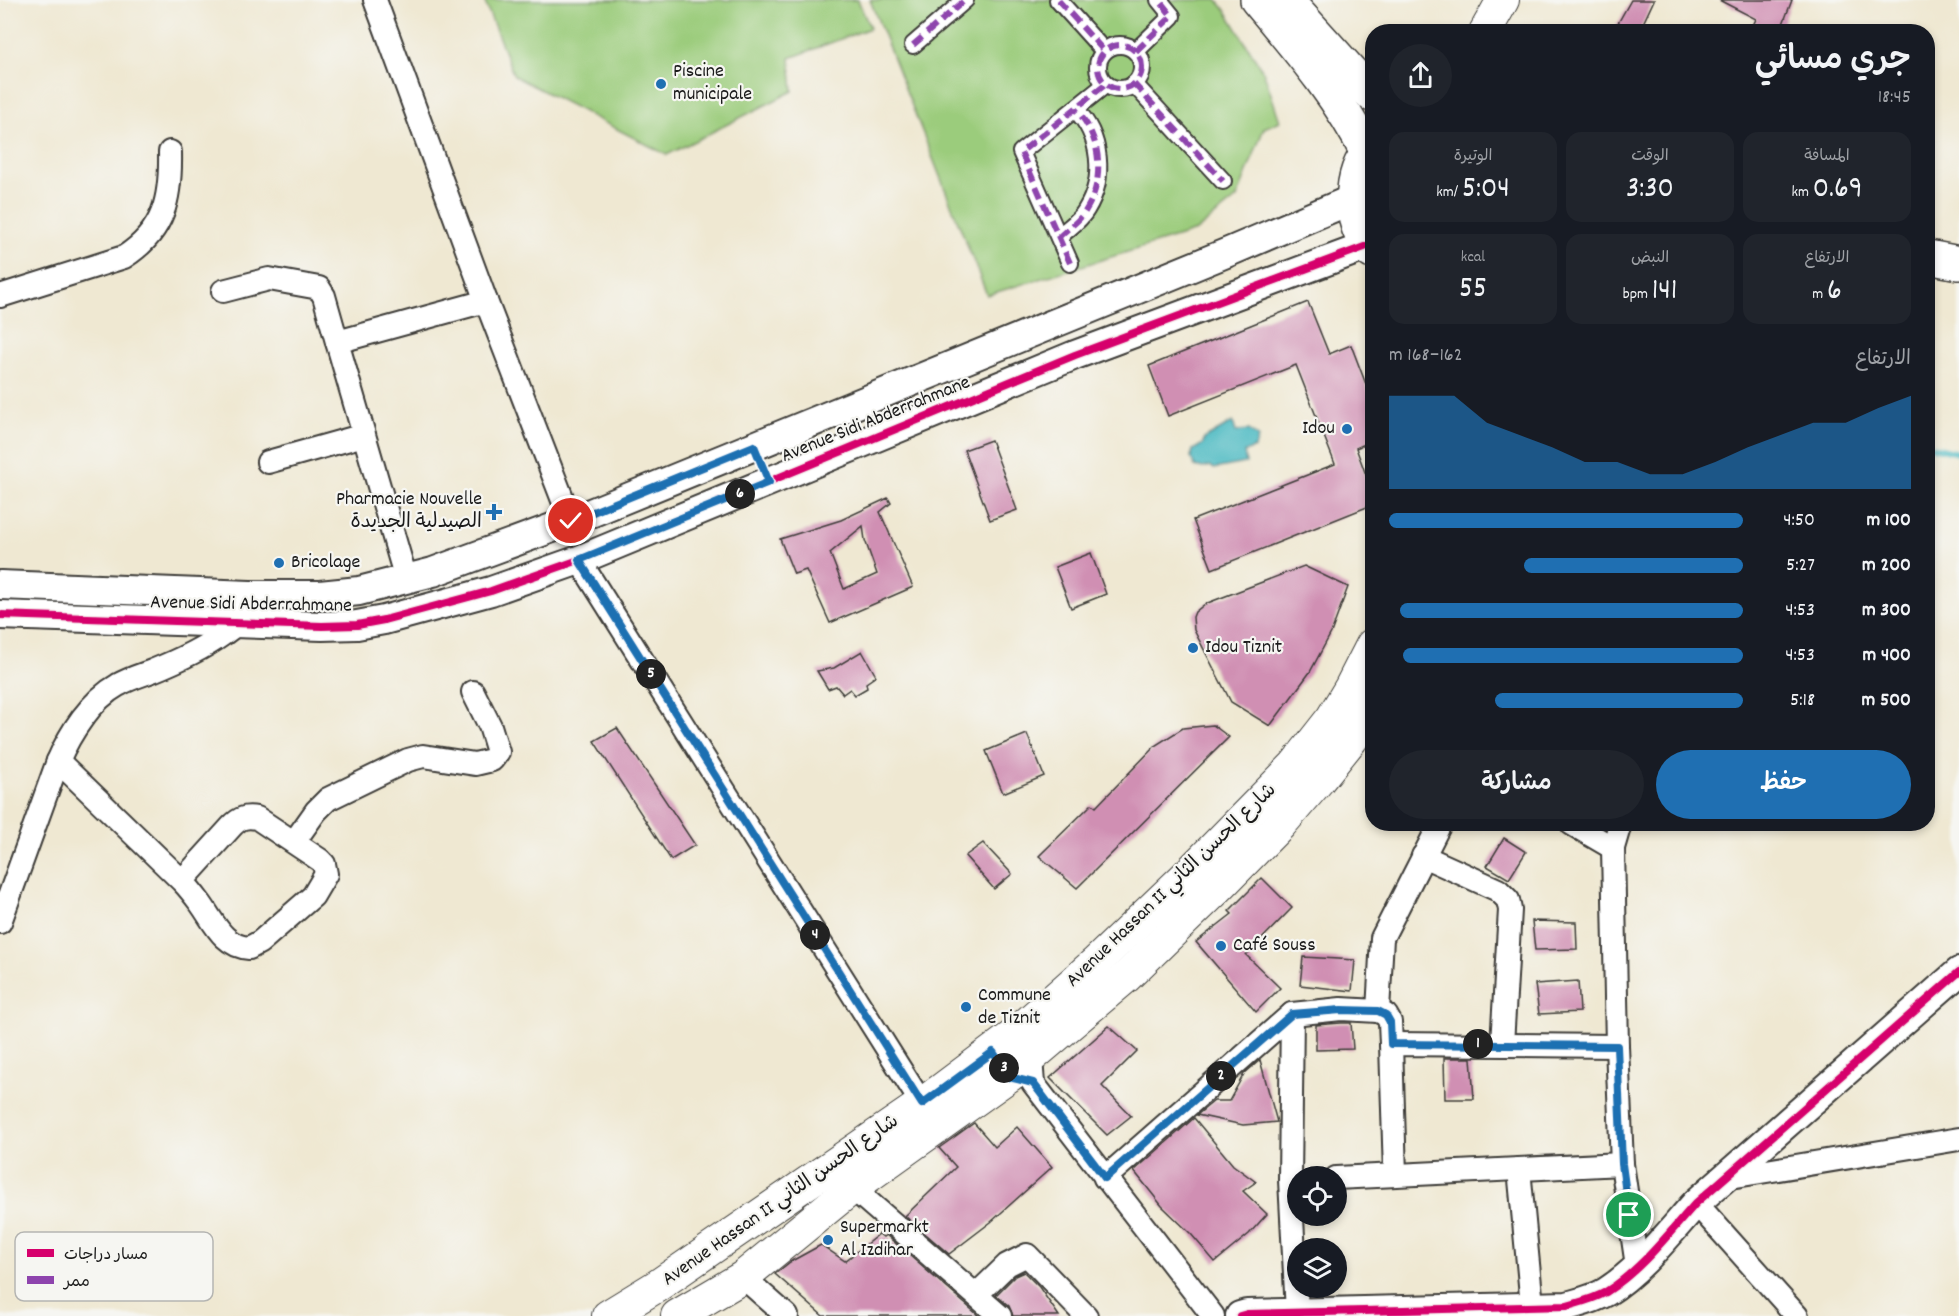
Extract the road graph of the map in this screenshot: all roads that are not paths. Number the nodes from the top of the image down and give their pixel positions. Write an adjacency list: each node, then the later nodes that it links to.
1 (375, 0): 29 (street)
2 (965, 0): 7 (street)
3 (1058, 0): 8 (street)
4 (1159, 0): 9 (street)
5 (1257, 0): 14 (highway)
6 (1286, 0): 12 (highway)
7 (913, 45)
8 (1104, 51): 9 (street); 11 (street)
9 (1136, 51): 10 (street)
10 (1134, 84): 11 (street); 17 (street)
11 (1105, 85): 13 (street)
12 (1365, 87)
13 (1075, 109): 19 (street); 19 (street)
14 (1365, 143)
15 (171, 152): 28 (street)
16 (1365, 160): 18 (highway)
17 (1223, 181)
18 (1353, 199): 20 (highway); 32 (street, Avenue Sidi Abderrahmane)
19 (1059, 237): 23 (street)
20 (1365, 239)
21 (1365, 251): 34 (street, Avenue Sidi Abderrahmane)
22 (1935, 258): 24 (highway)
23 (1070, 263)
24 (1959, 263)
25 (1935, 281): 26 (highway)
26 (1959, 286)
27 (223, 291): 30 (street)
28 (0, 296)
29 (486, 301): 30 (street); 35 (street)
30 (337, 342): 31 (street)
31 (364, 435): 33 (street); 37 (street)
32 (754, 446): 34 (street, Avenue Sidi Abderrahmane); 35 (street, Avenue Sidi Abderrahmane)
33 (268, 462)
34 (769, 482): 36 (street, Avenue Sidi Abderrahmane)
35 (571, 521): 37 (street, Avenue Sidi Abderrahmane)
36 (579, 560): 41 (street, Avenue Sidi Abderrahmane); 61 (street)
37 (406, 579): 39 (street, Avenue Sidi Abderrahmane)
38 (0, 585): 39 (street, Avenue Sidi Abderrahmane)
39 (250, 595): 41 (street)
40 (0, 615): 41 (street, Avenue Sidi Abderrahmane)
41 (239, 623): 45 (street)
42 (1365, 659): 60 (main road, Avenue Hassan II شارع الحسن الثاني)
43 (473, 692): 49 (street)
44 (1365, 718): 60 (main road, Avenue Hassan II شارع الحسن الثاني)
45 (58, 760): 52 (street); 53 (street)
46 (1436, 831): 51 (street)
47 (1584, 831): 50 (street)
48 (1618, 831): 50 (street)
49 (294, 842): 52 (street); 52 (street)
50 (1613, 848): 59 (street)
51 (1424, 856): 55 (street); 58 (street)
52 (182, 881)
53 (0, 922)
54 (1959, 972): 70 (street)
55 (1378, 1011): 56 (street); 57 (street)
56 (1292, 1014): 64 (street); 69 (street)
57 (1391, 1044): 58 (street); 67 (street)
58 (1502, 1044): 59 (street)
59 (1617, 1046): 63 (street)
60 (1016, 1061): 61 (main road, Avenue Hassan II شارع الحسن الثاني); 69 (street); 71 (main road, Avenue Hassan II شارع الحسن الثاني)
61 (922, 1104): 65 (main road, Avenue Hassan II شارع الحسن الثاني)
62 (1959, 1139): 70 (street)
63 (1622, 1164): 66 (street); 74 (street)
64 (1294, 1166)
65 (828, 1167): 71 (street); 76 (main road, Avenue Hassan II شارع الحسن الثاني)
66 (1519, 1169): 67 (street); 78 (street)
67 (1395, 1175): 68 (street)
68 (1347, 1177)
69 (1105, 1178): 86 (street)
70 (1724, 1178): 72 (street)
71 (852, 1188): 75 (main road, Avenue Hassan II شارع الحسن الثاني); 77 (street)
72 (1696, 1203): 74 (street); 88 (street)
73 (1295, 1226): 79 (street)
74 (1637, 1266): 78 (street)
75 (743, 1277): 82 (main road, Avenue Hassan II شارع الحسن الثاني); 83 (street)
76 (657, 1286): 81 (main road, Avenue Hassan II شارع الحسن الثاني); 82 (main road)
77 (977, 1294): 84 (street); 85 (street)
78 (1532, 1311): 80 (street)
79 (1297, 1312): 80 (street); 87 (street)
80 (1432, 1313)
81 (608, 1316)
82 (675, 1316)
83 (787, 1316)
84 (1000, 1316)
85 (1086, 1316)
86 (1213, 1316)
87 (1239, 1316)
88 (1797, 1316)

